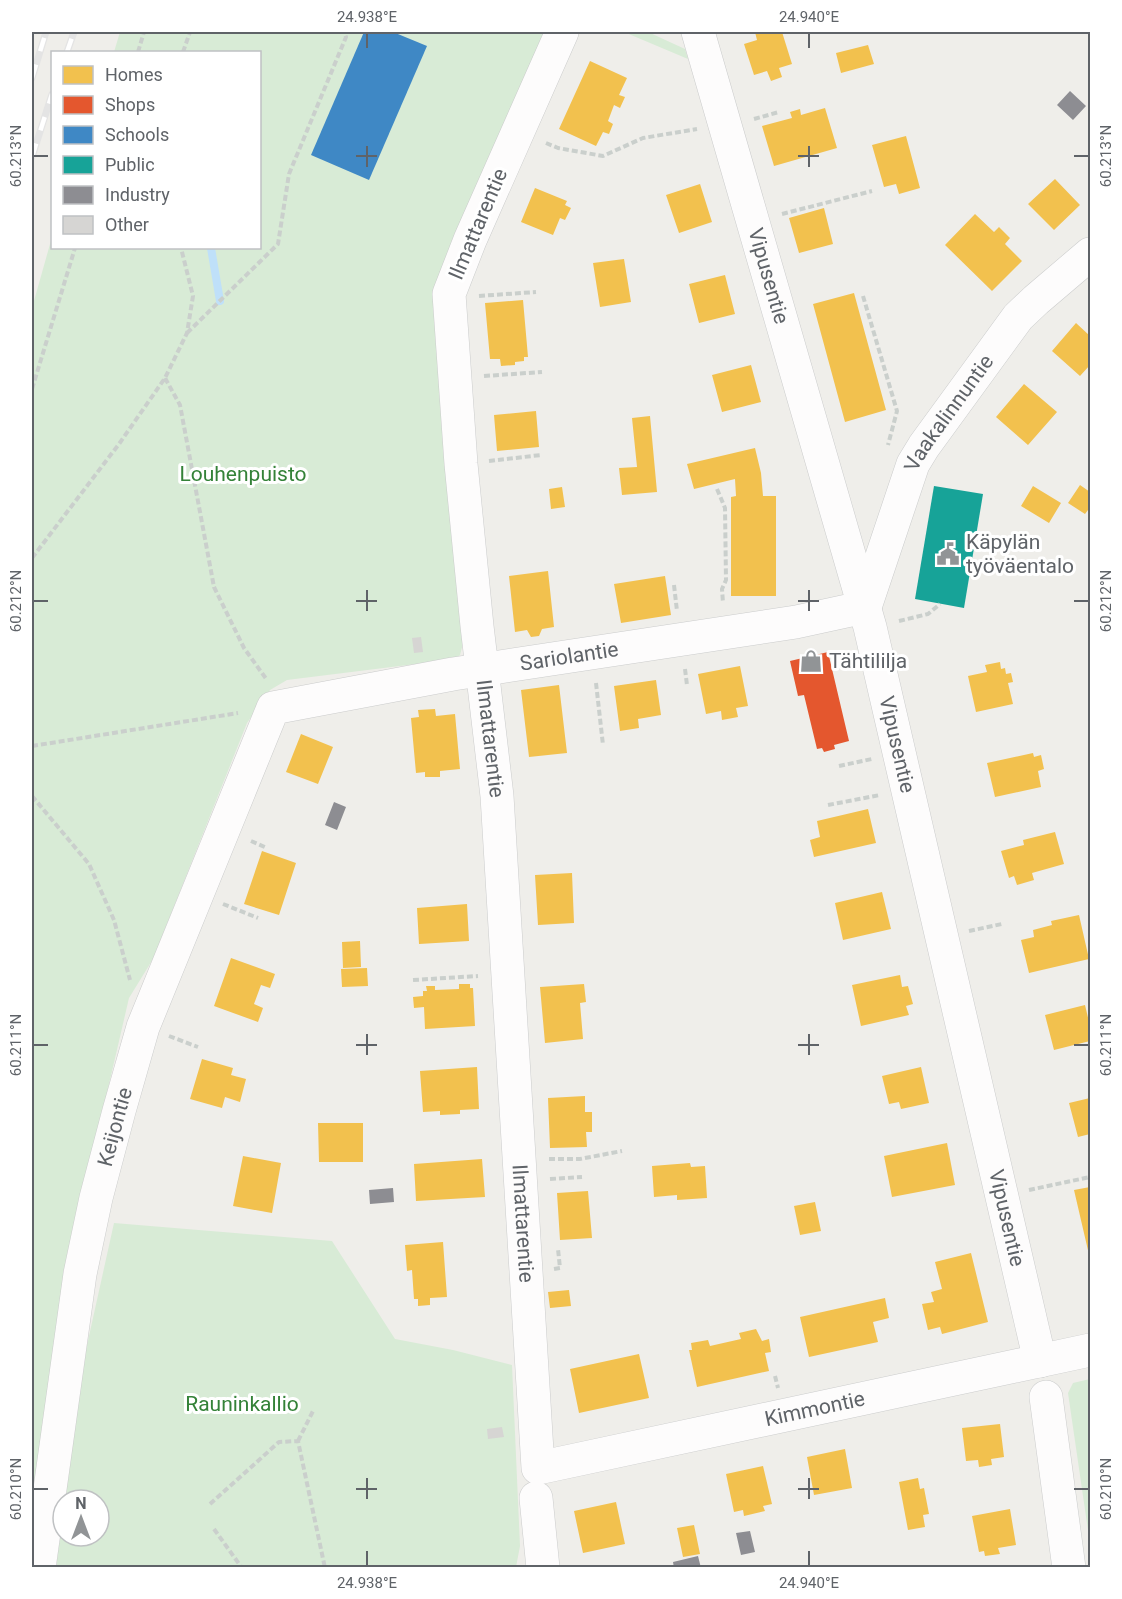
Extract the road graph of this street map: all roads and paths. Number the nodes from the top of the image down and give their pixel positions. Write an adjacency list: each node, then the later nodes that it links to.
1 (144, 32): 6 (path)
2 (190, 32): 7 (path)
3 (344, 32): 20 (path)
4 (562, 32): 18 (street, Ilmattarentie)
5 (698, 32): 13 (street, Vipusentie)
6 (138, 51)
7 (183, 51)
8 (779, 112): 9 (path)
9 (748, 120)
10 (707, 127): 11 (path)
11 (539, 141)
12 (872, 191): 13 (path)
13 (752, 222): 31 (street, Vipusentie)
14 (75, 249): 24 (path)
15 (181, 249): 20 (path)
16 (1090, 254): 31 (street, Vaakalinnuntie)
17 (536, 292): 18 (path)
18 (449, 294): 23 (street, Ilmattarentie)
19 (863, 296): 25 (path)
20 (187, 333): 22 (path)
21 (542, 372): 23 (path)
22 (165, 378): 29 (path); 36 (path)
23 (454, 380): 27 (street, Ilmattarentie)
24 (32, 389)
25 (887, 450)
26 (541, 454): 27 (path)
27 (461, 464): 35 (street, Ilmattarentie)
28 (717, 489): 33 (path)
29 (32, 558)
30 (940, 604): 32 (path)
31 (865, 607): 33 (street, Sariolantie); 39 (street, Vipusentie)
32 (895, 622)
33 (727, 633): 34 (street, Sariolantie)
34 (593, 654): 35 (street, Sariolantie); 37 (path)
35 (482, 670): 36 (street, Sariolantie); 44 (street, Ilmattarentie)
36 (273, 708): 38 (path); 42 (street, Keijontie)
37 (603, 745)
38 (32, 746)
39 (908, 789): 41 (path); 50 (street, Vipusentie)
40 (32, 796): 46 (path)
41 (828, 804)
42 (197, 893): 43 (path); 59 (street, Keijontie)
43 (258, 918)
44 (508, 974): 45 (path); 48 (street, Ilmattarentie)
45 (413, 980)
46 (131, 985)
47 (622, 1151): 48 (path)
48 (519, 1160): 56 (street, Ilmattarentie)
49 (1090, 1177): 50 (path)
50 (1002, 1197): 52 (street, Vipusentie)
51 (1090, 1350): 52 (street, Kimmontie)
52 (1040, 1361): 56 (street, Kimmontie)
53 (1046, 1397): 63 (street)
54 (313, 1411): 55 (path)
55 (298, 1441): 57 (path); 61 (path)
56 (537, 1483): 62 (street, Ilmattarentie)
57 (210, 1504)
58 (214, 1529): 60 (path)
59 (39, 1568)
60 (242, 1568)
61 (325, 1568)
62 (543, 1568)
63 (1069, 1568)

